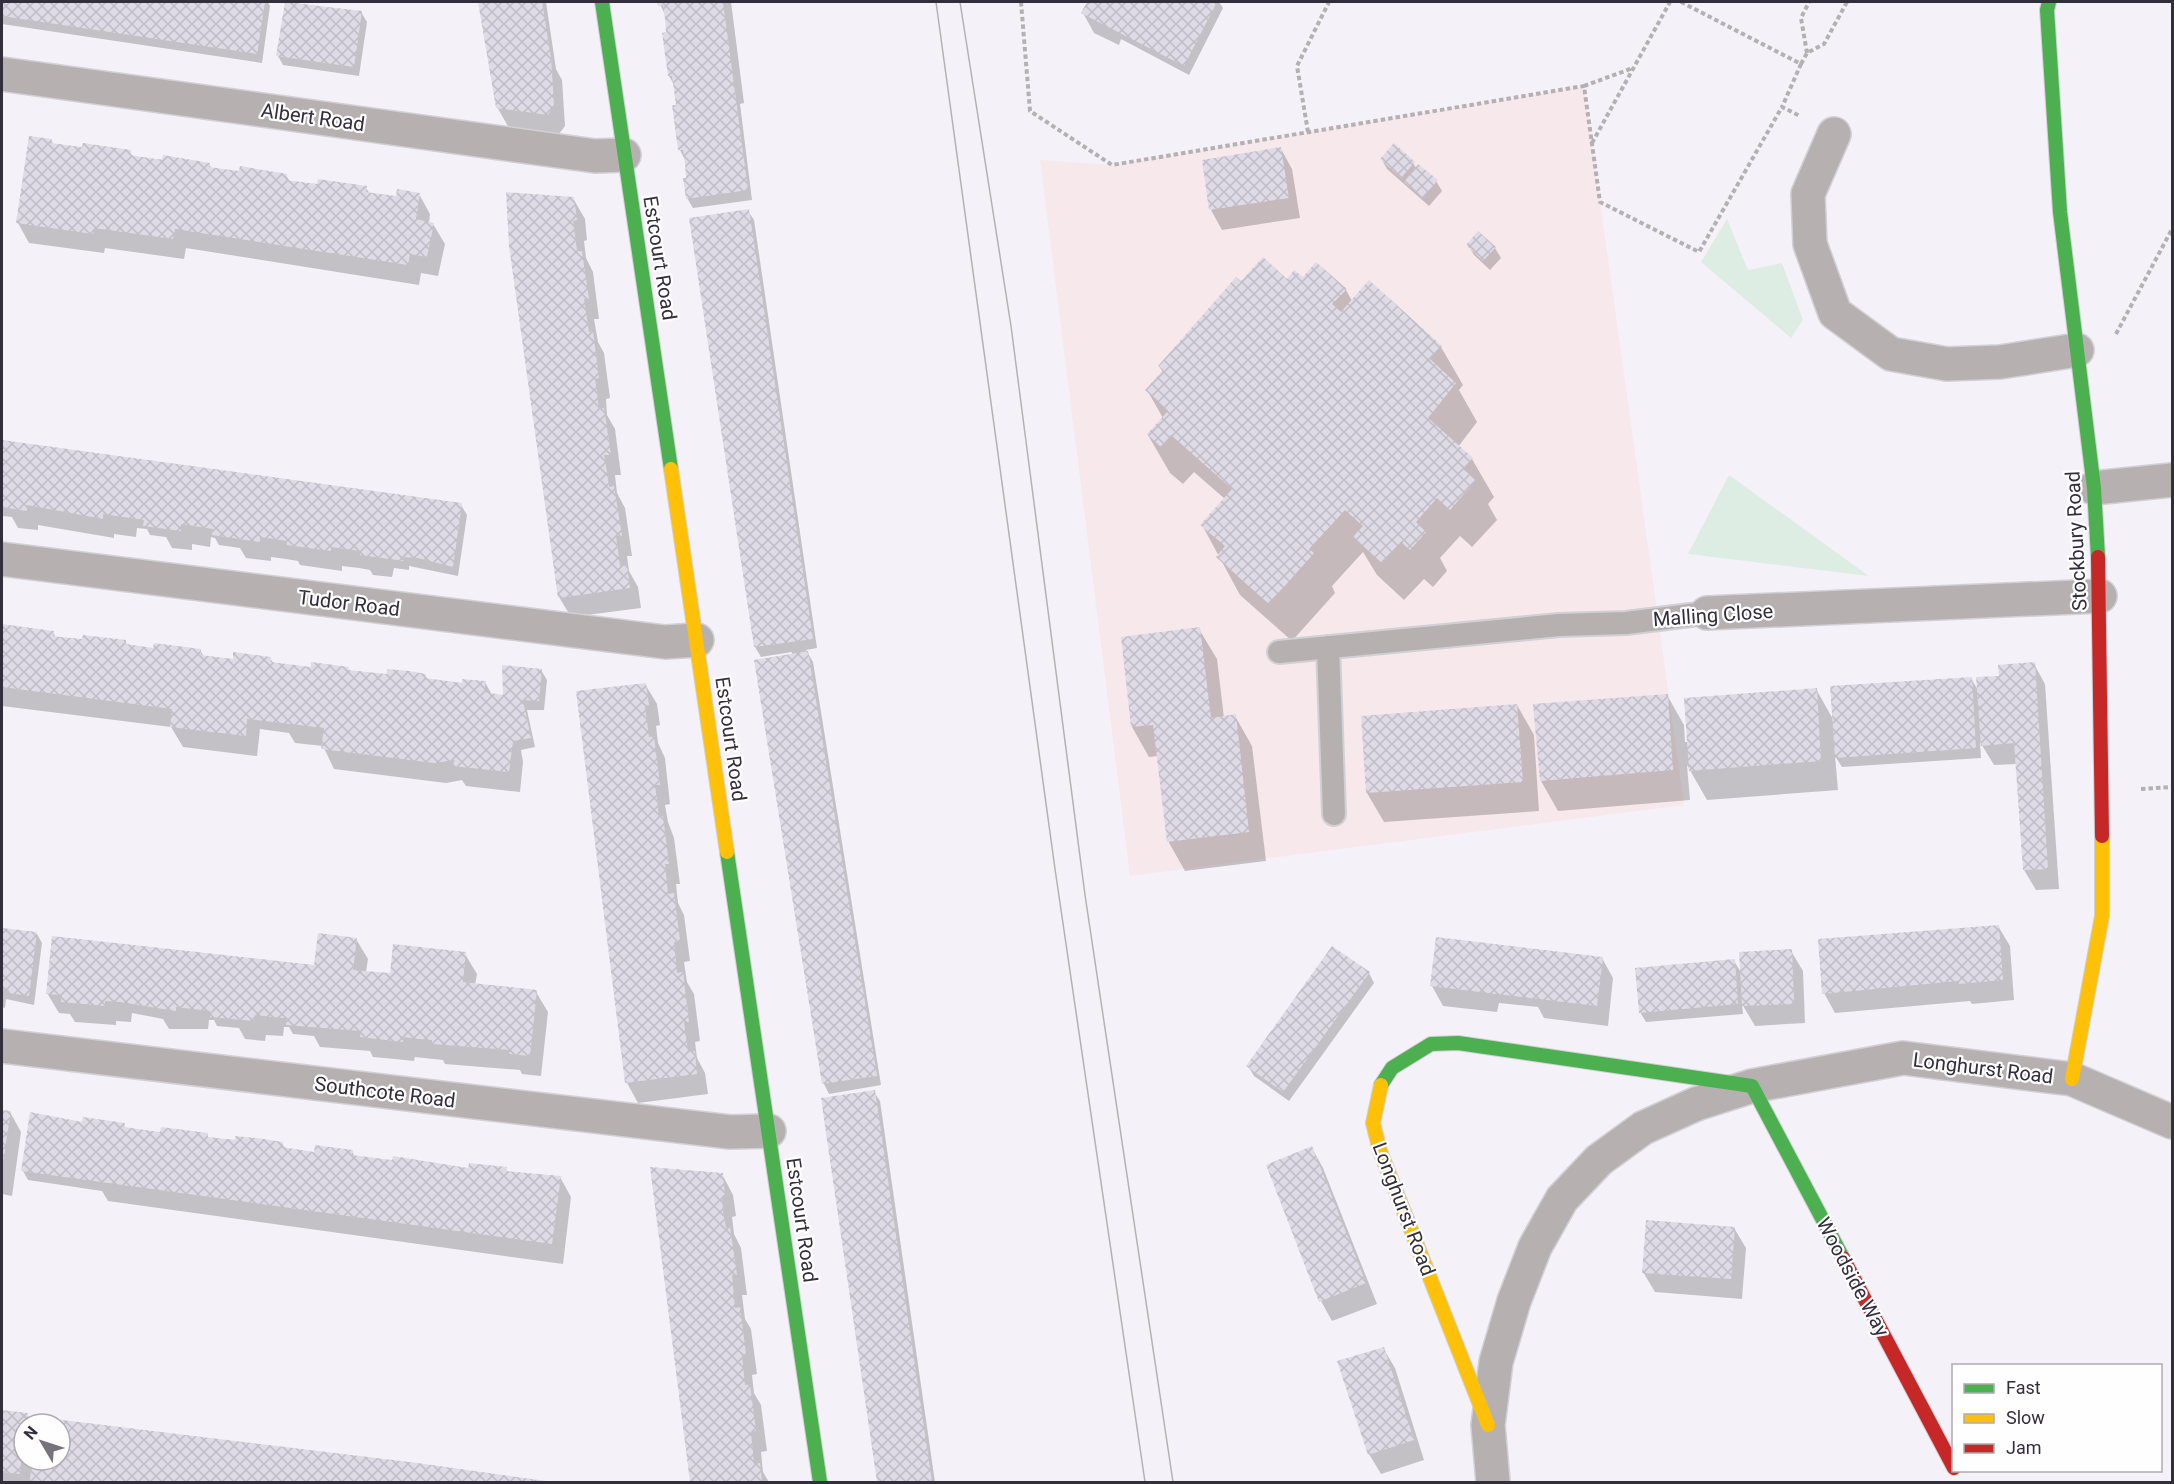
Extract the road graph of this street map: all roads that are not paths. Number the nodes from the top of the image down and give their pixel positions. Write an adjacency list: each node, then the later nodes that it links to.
1 (602, 2): 5 (street, Estcourt Road)
2 (2049, 2): 6 (street, Stockbury Road)
3 (2, 74): 5 (street, Albert Road)
4 (1834, 134): 6 (street)
5 (624, 155): 12 (street, Estcourt Road)
6 (2077, 350): 8 (street, Stockbury Road)
7 (2172, 480): 8 (street)
8 (2094, 488): 10 (street, Stockbury Road)
9 (2, 559): 12 (street, Tudor Road)
10 (2100, 596): 11 (street, Malling Close); 17 (street, Stockbury Road)
11 (1707, 613): 13 (lane, Malling Close)
12 (697, 640): 20 (street, Estcourt Road)
13 (1328, 647): 14 (lane, Malling Close); 15 (lane)
14 (1279, 652)
15 (1334, 814)
16 (2, 1046): 20 (street, Southcote Road)
17 (2072, 1079): 18 (street, Longhurst Road); 19 (street, Longhurst Road)
18 (1752, 1086): 21 (street, Longhurst Road); 21 (street, Longhurst Road); 22 (street, Woodside Way)
19 (2172, 1122)
20 (769, 1131): 23 (street, Estcourt Road)
21 (1488, 1425): 24 (street, Longhurst Road)
22 (1952, 1465)
23 (820, 1482)
24 (1493, 1482)

